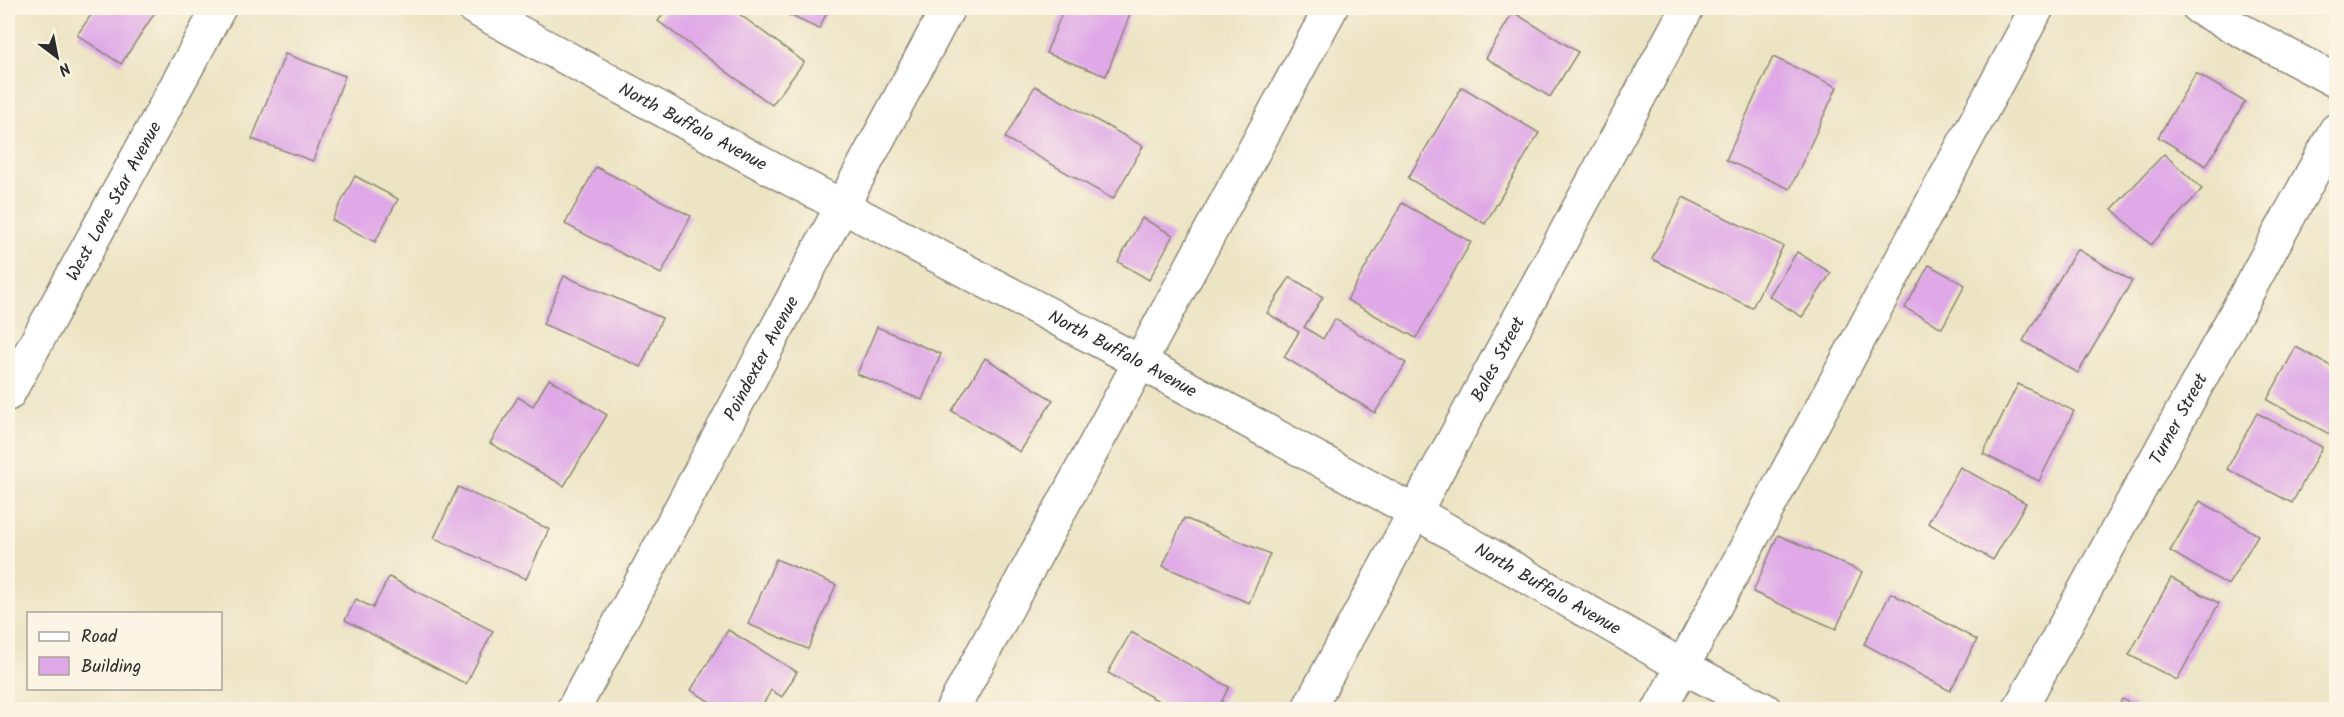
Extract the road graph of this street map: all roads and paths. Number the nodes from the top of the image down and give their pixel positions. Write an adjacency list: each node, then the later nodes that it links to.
1 (219, 8): 12 (street, West Lone Star Avenue)
2 (474, 8): 10 (street, North Buffalo Avenue)
3 (948, 8): 10 (street, Poindexter Avenue)
4 (1331, 8): 11 (street)
5 (1688, 8): 13 (street, Bales Street)
6 (2037, 8): 14 (street)
7 (2199, 8): 8 (street)
8 (2337, 81)
9 (2337, 130): 20 (street, Turner Street)
10 (842, 205): 11 (street, North Buffalo Avenue); 15 (street, Poindexter Avenue)
11 (1140, 362): 13 (street, North Buffalo Avenue); 16 (street)
12 (8, 394)
13 (1415, 512): 14 (street, North Buffalo Avenue); 17 (street, Bales Street)
14 (1682, 666): 18 (street); 19 (street, North Buffalo Avenue)
15 (573, 710)
16 (952, 710)
17 (1308, 710)
18 (1659, 710)
19 (1765, 710)
20 (2019, 710)

